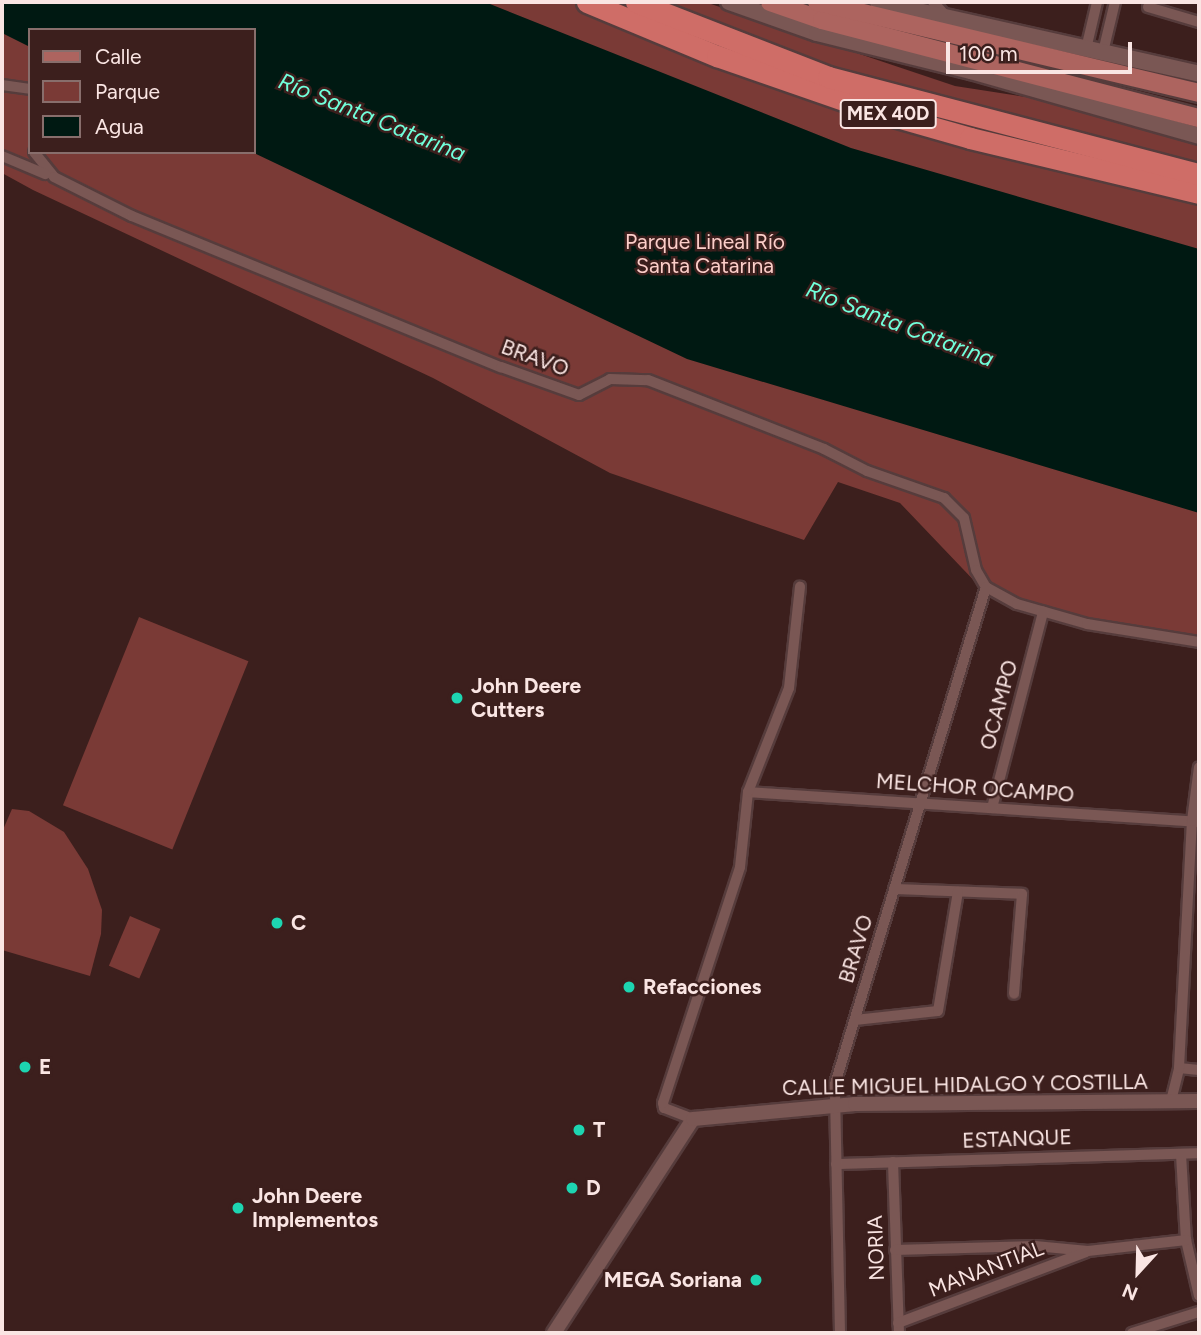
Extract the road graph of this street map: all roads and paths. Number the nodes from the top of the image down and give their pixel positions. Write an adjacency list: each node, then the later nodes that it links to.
1 (587, 2): 25 (highway, MEX 40D)
2 (636, 2): 23 (highway, MEX 40D)
3 (729, 2): 20 (main road)
4 (770, 2): 19 (main road)
5 (817, 2): 18 (main road)
6 (878, 2): 11 (main road)
7 (933, 2): 11 (street)
8 (1097, 2): 13 (street)
9 (1115, 2): 14 (street)
10 (1148, 7): 12 (street)
11 (948, 19): 13 (main road)
12 (1199, 22)
13 (1086, 49): 14 (main road)
14 (1103, 52): 15 (main road)
15 (1199, 74)
16 (2, 85): 17 (street)
17 (28, 89)
18 (1199, 93)
19 (1199, 118)
20 (1199, 136)
21 (36, 154): 24 (street, BRAVO)
22 (2, 156): 24 (street)
23 (1199, 173)
24 (54, 177): 27 (street, BRAVO)
25 (1199, 193)
26 (800, 587): 31 (street)
27 (986, 587): 28 (street); 32 (street, BRAVO)
28 (1043, 612): 29 (street); 33 (street, OCAMPO)
29 (1199, 642)
30 (1199, 767): 34 (street)
31 (748, 792): 32 (street, MELCHOR OCAMPO); 44 (street)
32 (920, 804): 33 (street, MELCHOR OCAMPO); 35 (street, BRAVO)
33 (992, 808): 34 (street, MELCHOR OCAMPO)
34 (1196, 822): 39 (street)
35 (894, 889): 36 (street); 38 (street, BRAVO)
36 (958, 892): 37 (street); 38 (street)
37 (1014, 995)
38 (855, 1020): 43 (street, BRAVO)
39 (1179, 1068): 40 (street); 41 (street)
40 (1199, 1070)
41 (1171, 1101): 42 (street, CALLE MIGUEL HIDALGO Y COSTILLA); 43 (street, CALLE MIGUEL HIDALGO Y COSTILLA)
42 (1199, 1101)
43 (834, 1105): 44 (street, CALLE MIGUEL HIDALGO Y COSTILLA); 48 (street, BRAVO)
44 (693, 1119): 55 (street)
45 (1199, 1153): 46 (street, ESTANQUE)
46 (1181, 1154): 47 (street, ESTANQUE); 49 (street)
47 (893, 1162): 48 (street, ESTANQUE); 50 (street, NORIA)
48 (836, 1164): 56 (street, BRAVO)
49 (1186, 1240): 51 (street, MANANTIAL); 52 (street)
50 (895, 1250): 51 (street, MANANTIAL); 54 (street, NORIA)
51 (1087, 1251): 54 (street, MANANTIAL)
52 (1199, 1296)
53 (1199, 1312): 57 (street)
54 (899, 1328)
55 (554, 1333)
56 (841, 1333)
57 (1132, 1333)

